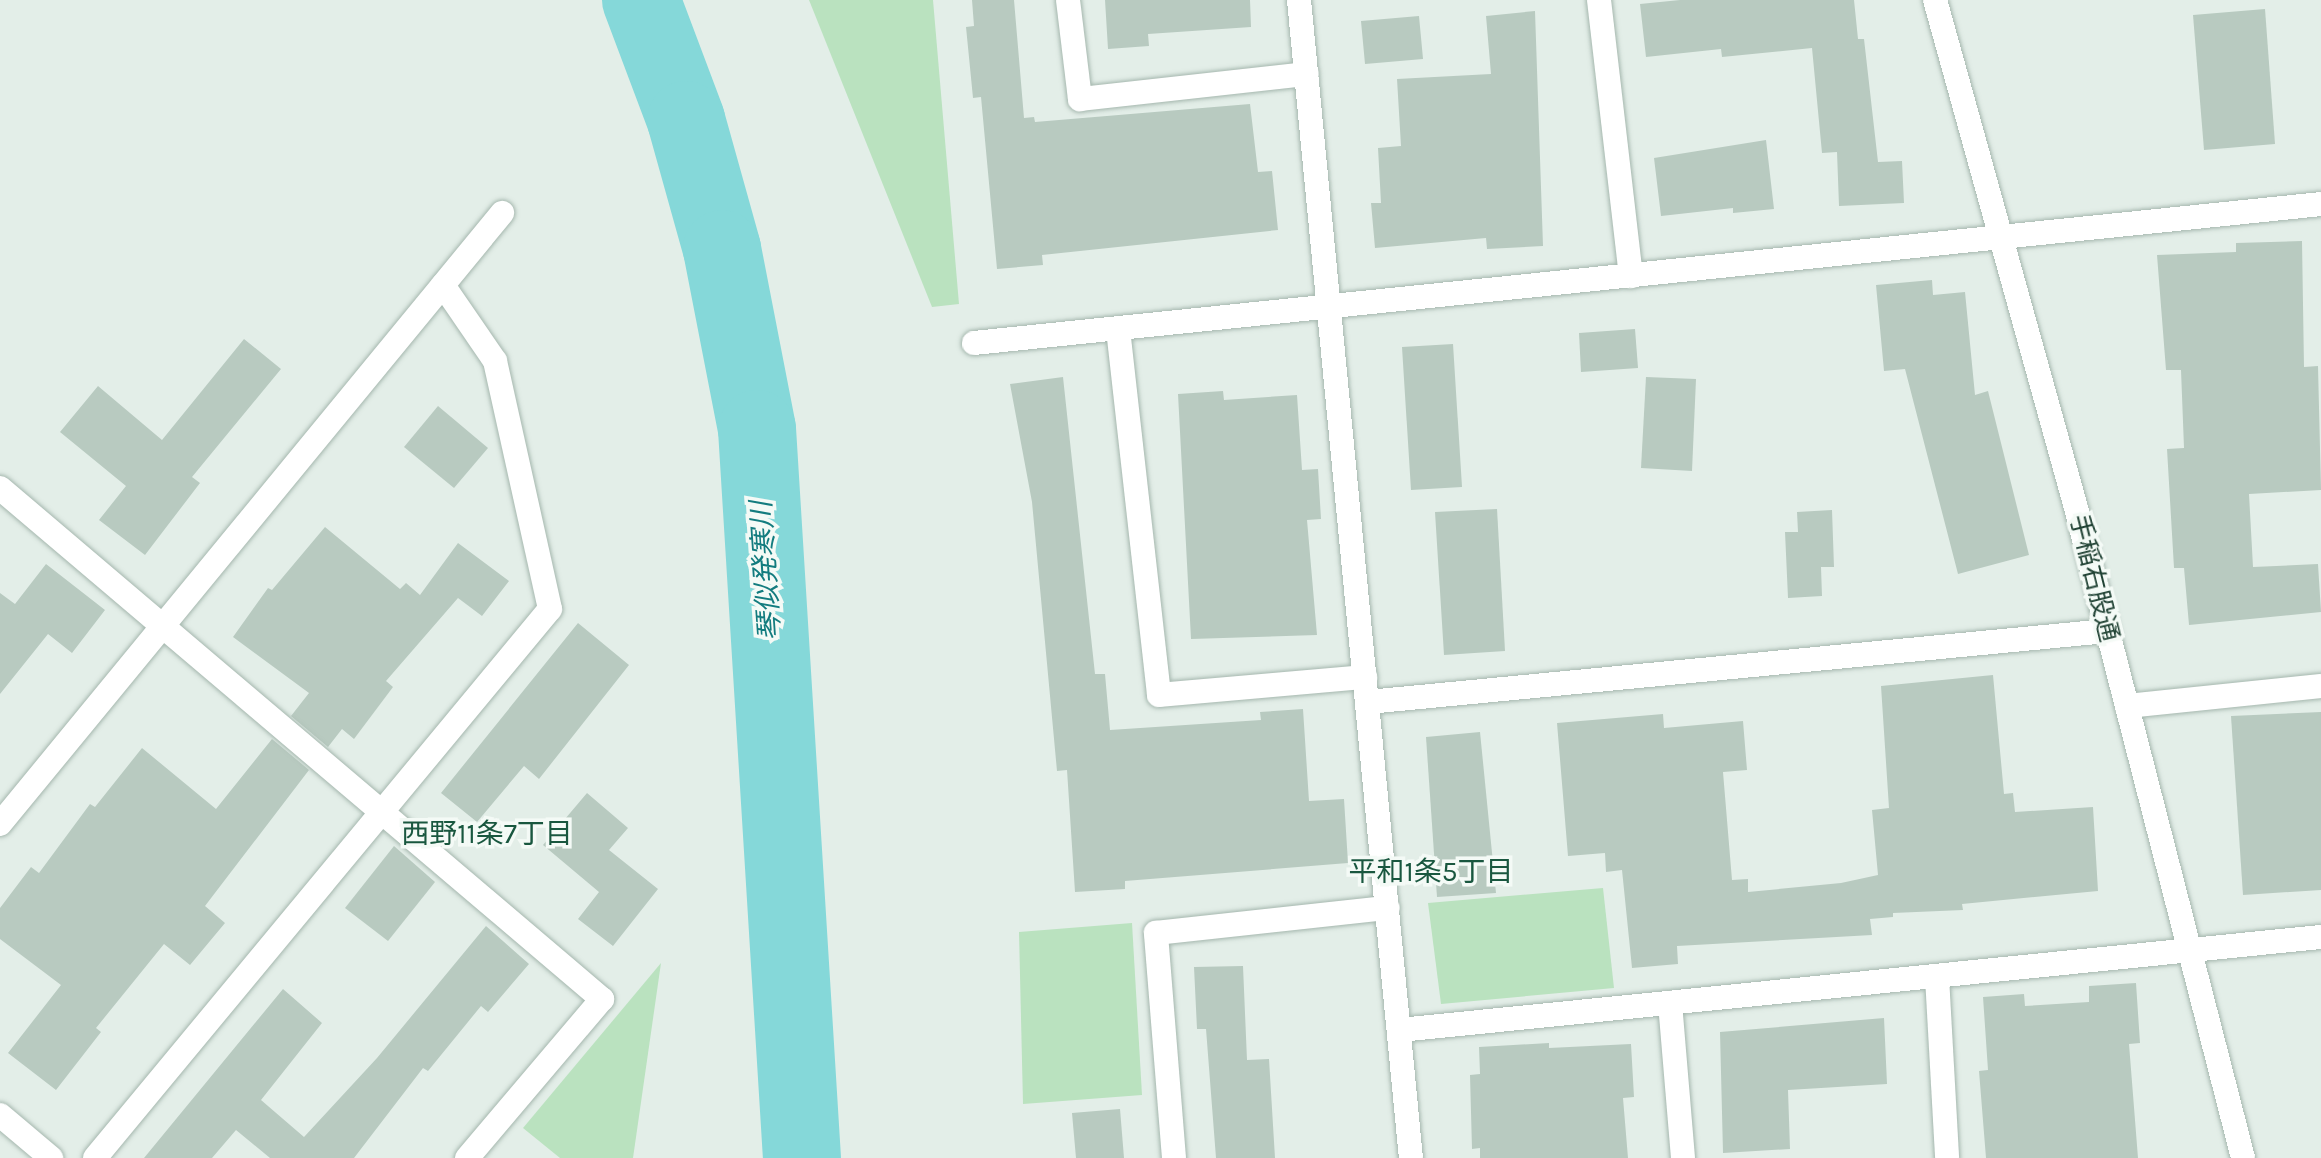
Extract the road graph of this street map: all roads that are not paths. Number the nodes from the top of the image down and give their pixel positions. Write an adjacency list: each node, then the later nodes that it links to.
1 (1068, 0): 5 (street)
2 (1299, 0): 5 (street)
3 (1599, 0): 9 (street)
4 (1935, 0): 8 (street, 手稲右股通)
5 (1307, 74): 11 (street)
6 (2321, 204): 8 (street)
7 (502, 213): 10 (street)
8 (2000, 236): 9 (street); 16 (street, 手稲右股通)
9 (1631, 276): 11 (street)
10 (443, 285): 15 (street); 21 (street)
11 (1329, 308): 12 (street); 17 (street)
12 (1118, 329): 13 (street); 17 (street)
13 (974, 343)
14 (0, 488): 15 (street)
15 (164, 627): 21 (street); 22 (street)
16 (2107, 631): 19 (street); 20 (street, 手稲右股通)
17 (1365, 677): 19 (street)
18 (2321, 686): 20 (street)
19 (1368, 702): 23 (street)
20 (2127, 706): 25 (street, 手稲右股通)
21 (380, 810): 31 (street); 32 (street)
22 (0, 824)
23 (1388, 908): 28 (street); 33 (street)
24 (2321, 937): 25 (street)
25 (2190, 952): 26 (street); 37 (street, 手稲右股通)
26 (1937, 977): 27 (street); 36 (street)
27 (1670, 1003): 28 (street); 35 (street)
28 (1400, 1030): 34 (street)
29 (0, 1115): 30 (street)
30 (51, 1158)
31 (95, 1158)
32 (467, 1158)
33 (1174, 1158)
34 (1411, 1158)
35 (1683, 1158)
36 (1947, 1158)
37 (2243, 1158)

